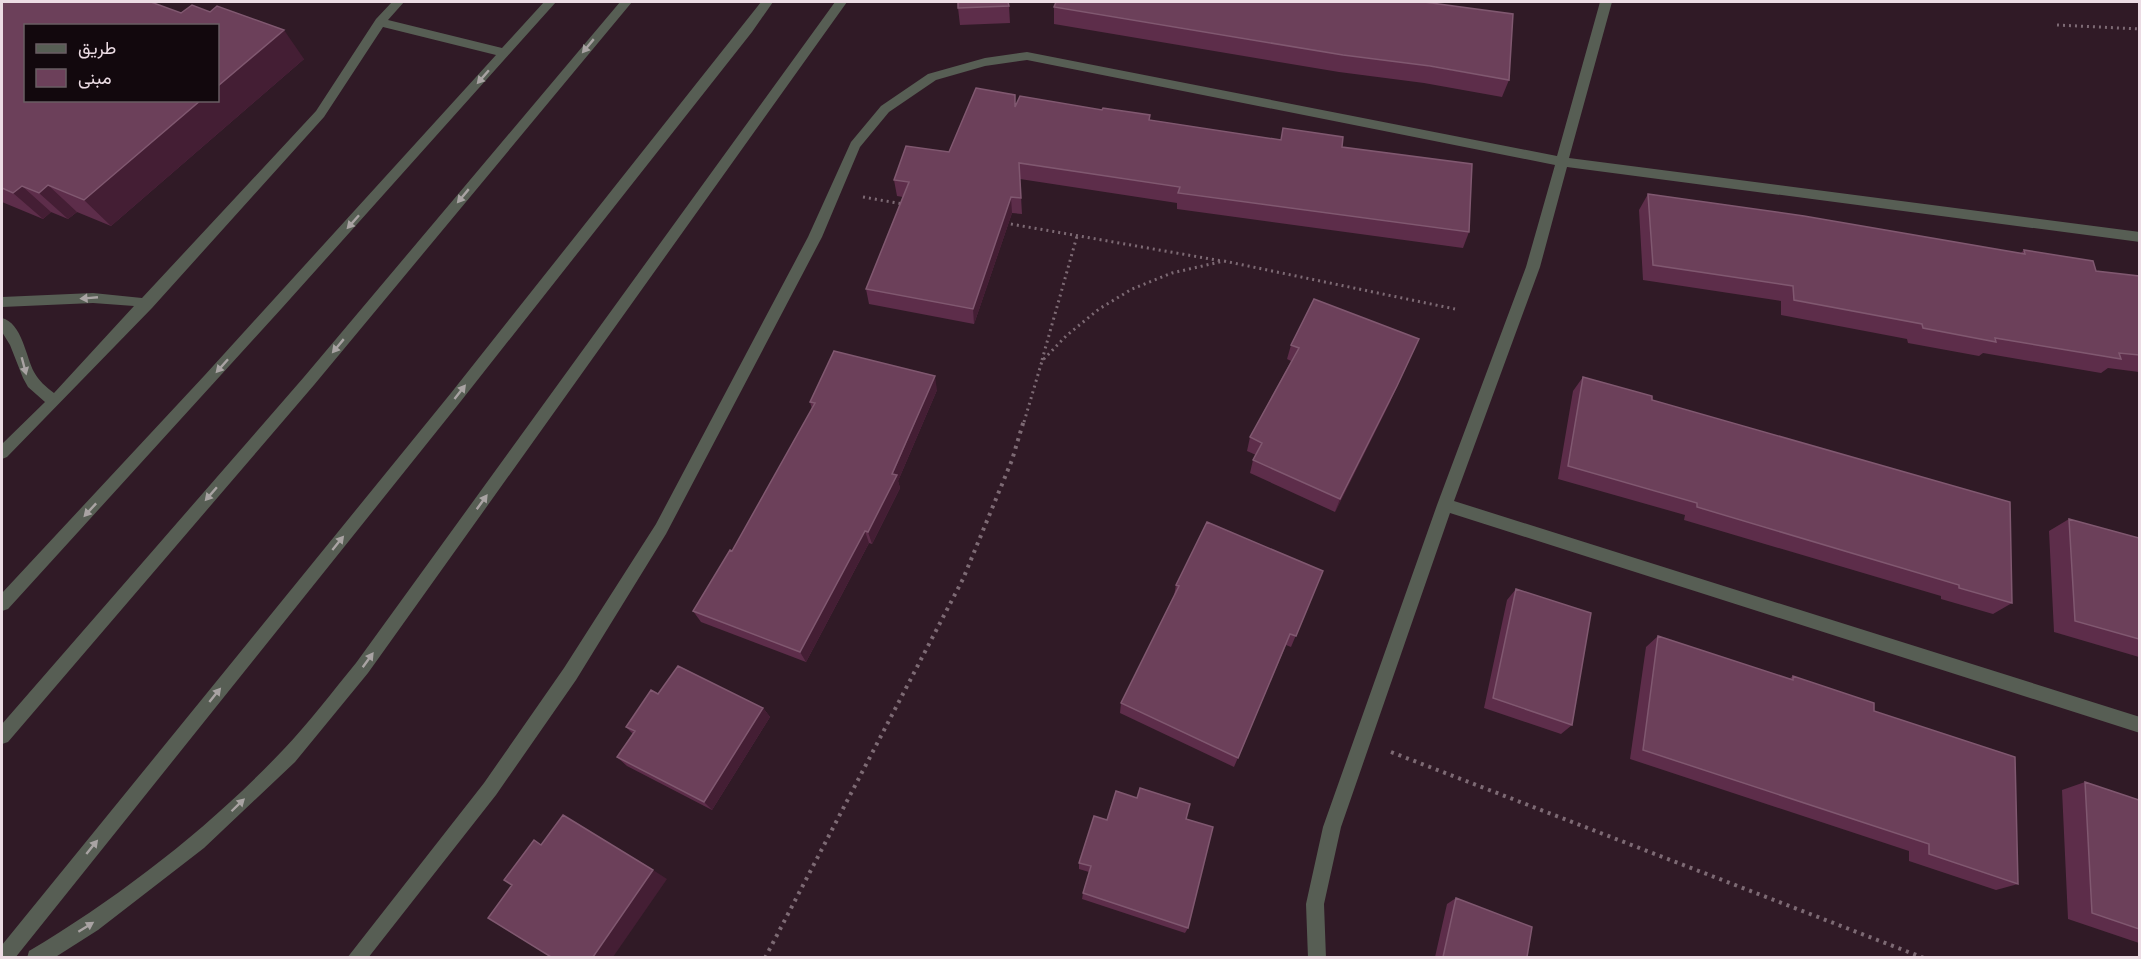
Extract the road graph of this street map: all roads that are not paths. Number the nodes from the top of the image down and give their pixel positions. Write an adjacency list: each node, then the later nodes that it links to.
1 (398, 2): 7 (street)
2 (550, 2): 8 (street)
3 (626, 2): 19 (street, one-way to 19)
4 (766, 2): 20 (street, one-way to 4)
5 (841, 2): 21 (street, one-way to 5)
6 (1606, 2): 9 (street)
7 (380, 22): 8 (street); 12 (street)
8 (504, 52): 17 (street, one-way to 17)
9 (1562, 162): 10 (street); 16 (street); 22 (street)
10 (2139, 237)
11 (2, 302): 12 (street, one-way to 11)
12 (147, 304): 14 (street)
13 (2, 323): 14 (street, one-way to 14)
14 (55, 402): 15 (street)
15 (2, 453)
16 (1445, 505): 18 (street); 23 (street)
17 (2, 604)
18 (2139, 725)
19 (2, 736)
20 (3, 957)
21 (36, 957)
22 (356, 957)
23 (1317, 957)

